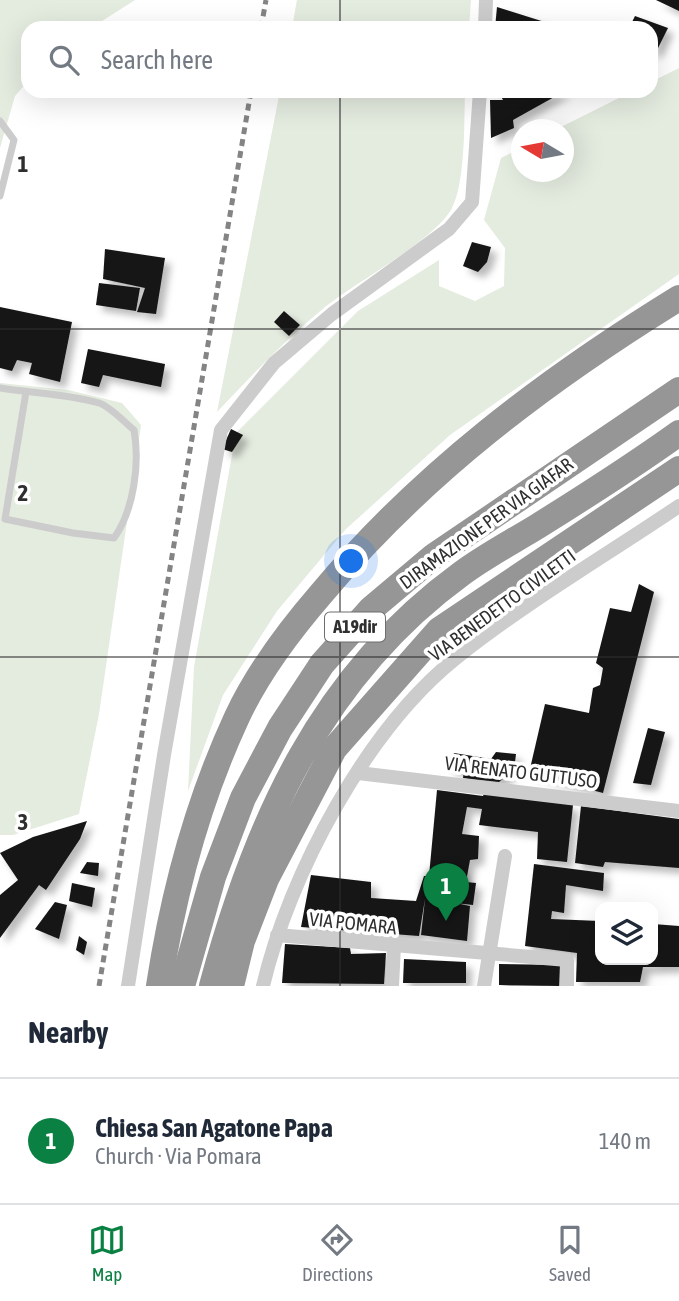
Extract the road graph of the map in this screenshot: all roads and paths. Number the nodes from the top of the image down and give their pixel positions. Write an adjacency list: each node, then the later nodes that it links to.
1 (486, 0): 2 (street)
2 (485, 21)
3 (479, 98): 19 (street)
4 (0, 121): 5 (lane)
5 (0, 196)
6 (679, 298): 20 (highway)
7 (0, 388): 9 (lane)
8 (679, 390): 21 (highway, DIRAMAZIONE PER VIA GIAFAR / A19dir)
9 (26, 392): 9 (lane)
10 (679, 433): 22 (highway, DIRAMAZIONE PER VIA GIAFAR / A19dir)
11 (679, 469): 23 (highway)
12 (679, 506): 13 (street, VIA BENEDETTO CIVILETTI)
13 (358, 773): 14 (street, VIA RENATO GUTTUSO); 16 (street, VIA BENEDETTO CIVILETTI)
14 (679, 811)
15 (505, 856): 18 (street)
16 (277, 935): 17 (street, VIA POMARA); 24 (street, VIA BENEDETTO CIVILETTI)
17 (394, 946): 18 (street, VIA POMARA); 25 (street)
18 (489, 955): 26 (street); 27 (street, VIA POMARA)
19 (128, 986)
20 (159, 986)
21 (182, 986)
22 (212, 986)
23 (231, 986)
24 (262, 986)
25 (392, 986)
26 (484, 986)
27 (567, 986)

